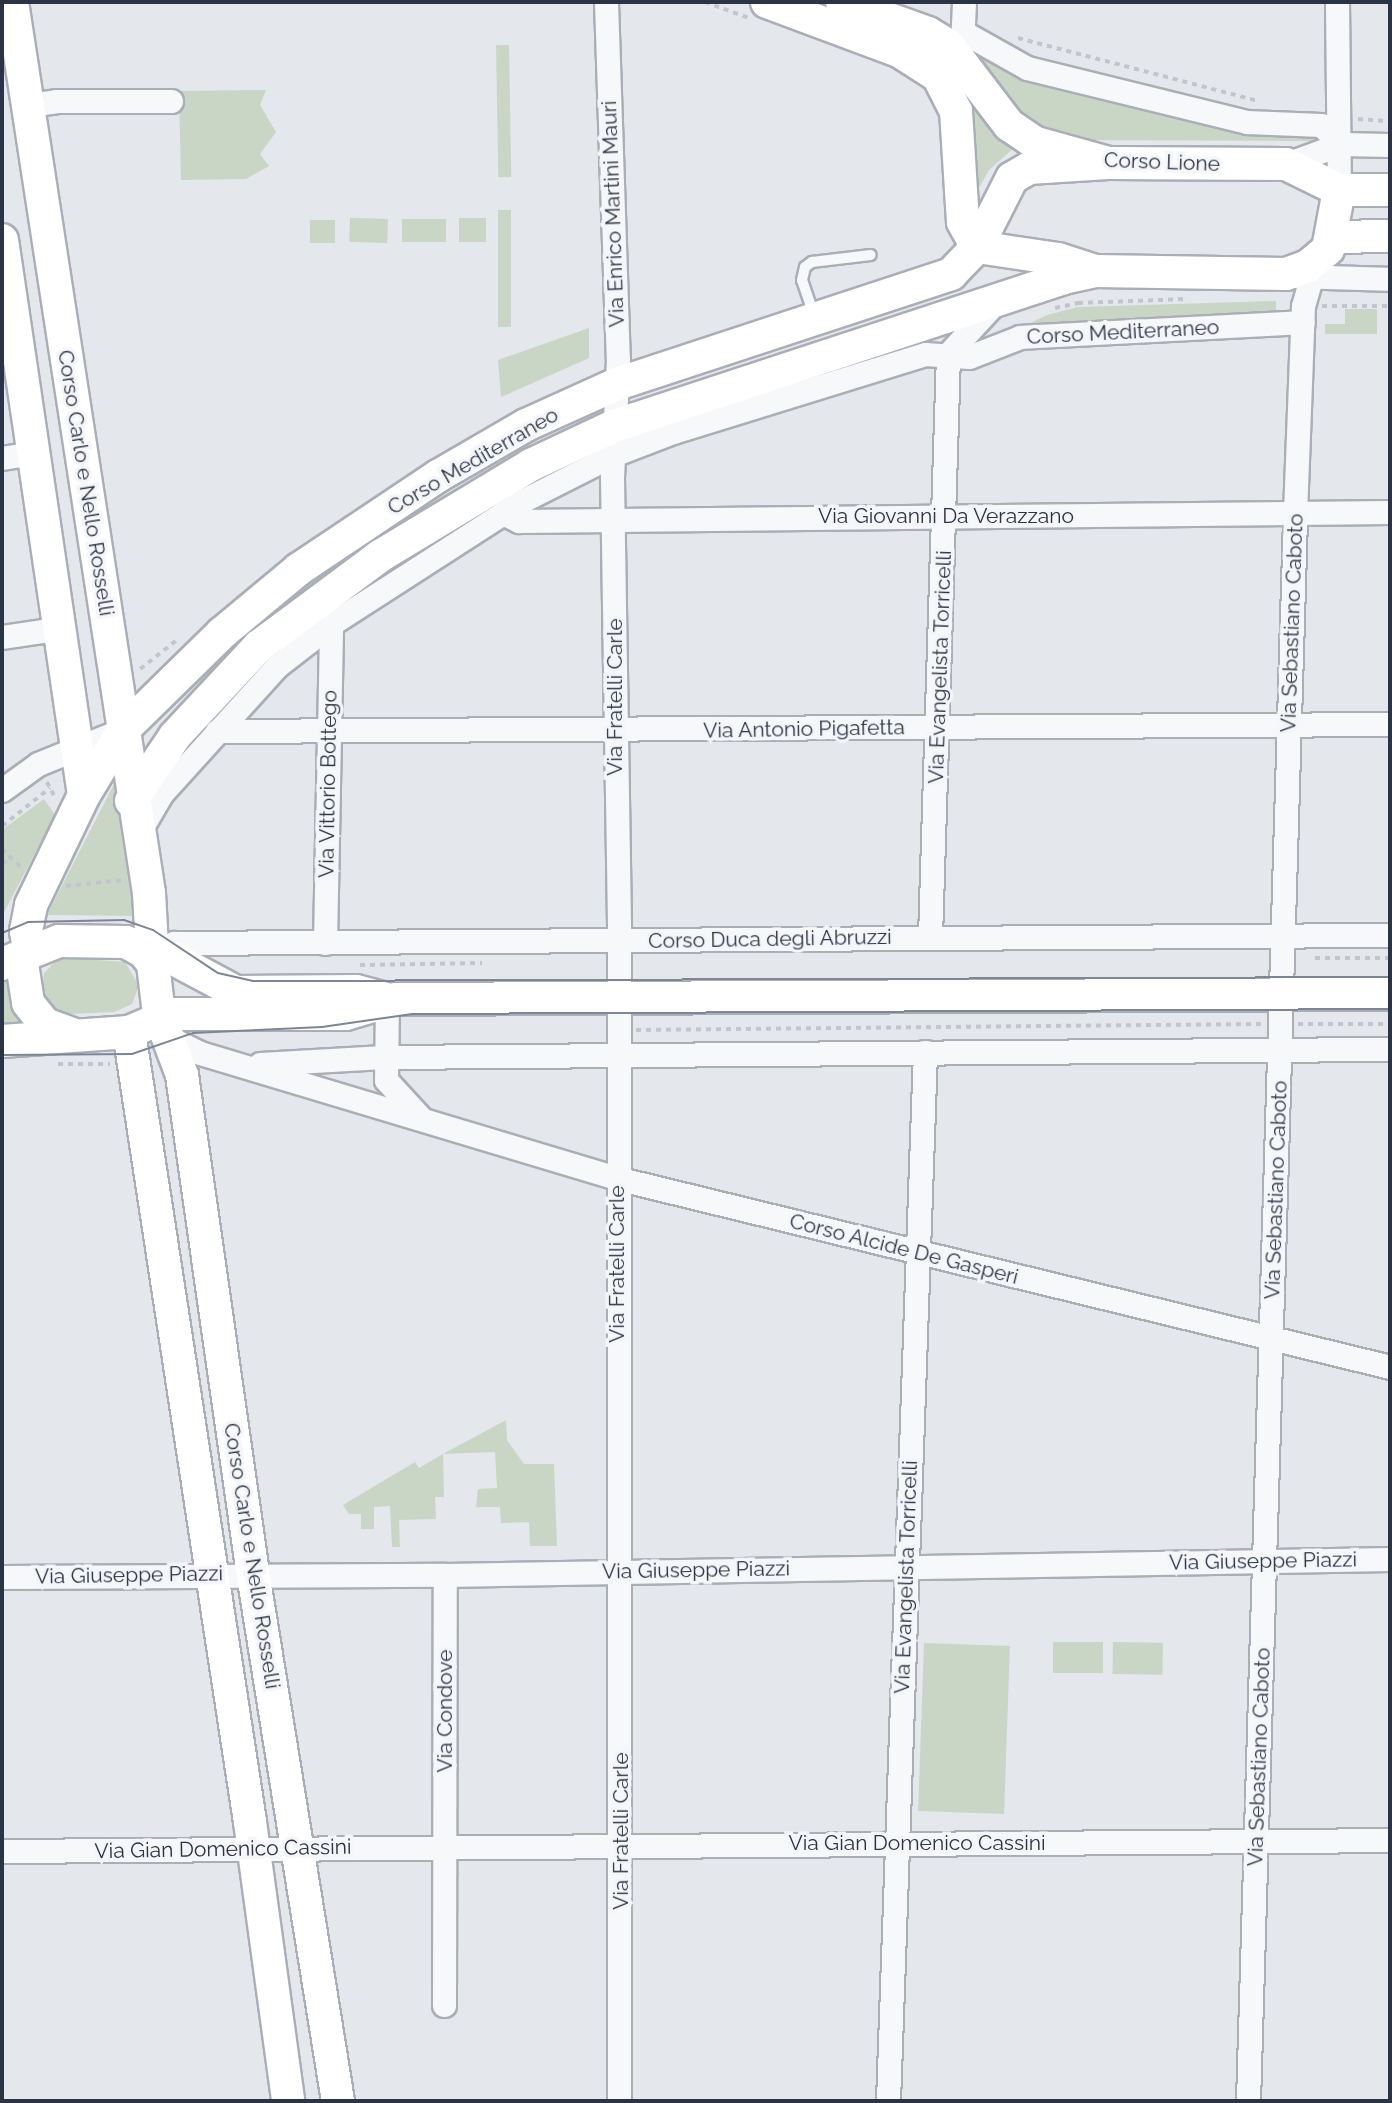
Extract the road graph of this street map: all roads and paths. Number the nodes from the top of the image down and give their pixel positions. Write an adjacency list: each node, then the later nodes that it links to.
1 (12, 2): 11 (main road, Corso Carlo e Nello Rosselli)
2 (606, 2): 32 (street, Via Enrico Martini Mauri)
3 (767, 2): 22 (main road)
4 (842, 2): 8 (main road, Corso Lione)
5 (964, 2): 8 (street)
6 (1337, 2): 12 (street)
7 (1016, 38): 10 (path)
8 (962, 46): 14 (street, Corso Lione); 16 (main road, Corso Lione)
9 (171, 101): 11 (street)
10 (1264, 102)
11 (29, 105): 47 (main road, Corso Carlo e Nello Rosselli)
12 (1340, 115): 13 (path); 14 (street)
13 (1390, 121)
14 (1341, 144): 15 (street, Corso Lione); 17 (street, Corso Lione); 18 (street)
15 (1390, 145)
16 (1108, 163): 17 (main road, Corso Lione); 22 (main road, Corso Mediterraneo)
17 (1286, 164): 18 (main road, Corso Lione)
18 (1339, 190): 19 (main road); 24 (main road)
19 (1390, 190)
20 (1390, 236): 24 (main road, Corso Mediterraneo)
21 (2, 240): 27 (main road)
22 (977, 247): 25 (main road); 29 (main road, Corso Mediterraneo)
23 (872, 255): 29 (lane)
24 (1311, 263): 25 (main road, Corso Mediterraneo); 26 (street, Corso Mediterraneo); 30 (street, Via Sebastiano Caboto)
25 (1096, 271): 28 (main road, Corso Mediterraneo)
26 (1390, 279)
27 (5, 284): 34 (main road)
28 (1001, 297): 31 (street); 33 (main road, Corso Mediterraneo)
29 (816, 320): 32 (main road, Corso Mediterraneo)
30 (1303, 322): 31 (street, Corso Mediterraneo); 38 (street, Via Sebastiano Caboto)
31 (948, 354): 33 (street, Corso Mediterraneo); 39 (street, Via Evangelista Torricelli)
32 (617, 384): 33 (street, Via Enrico Martini Mauri); 47 (main road, Corso Mediterraneo)
33 (614, 440): 37 (street, Corso Mediterraneo); 40 (street, Via Fratelli Carle); 55 (main road, Corso Mediterraneo)
34 (34, 453): 35 (street); 42 (main road)
35 (2, 458)
36 (1390, 512): 38 (street, Via Giovanni Da Verazzano)
37 (503, 513): 40 (street, Via Giovanni Da Verazzano); 41 (street, Corso Mediterraneo)
38 (1295, 513): 39 (street, Via Giovanni Da Verazzano); 44 (street, Via Sebastiano Caboto)
39 (944, 517): 40 (street, Via Giovanni Da Verazzano); 46 (street, Via Evangelista Torricelli)
40 (614, 518): 50 (street, Via Fratelli Carle)
41 (331, 625): 48 (street, Corso Mediterraneo); 49 (street, Via Vittorio Bottego)
42 (62, 628): 43 (street); 51 (main road)
43 (2, 638)
44 (1289, 723): 45 (street, Via Antonio Pigafetta); 46 (street, Via Antonio Pigafetta); 65 (street, Via Sebastiano Caboto)
45 (1390, 724)
46 (938, 727): 50 (street, Via Antonio Pigafetta); 66 (street, Via Evangelista Torricelli)
47 (124, 729): 51 (street); 54 (main road, Corso Mediterraneo); 55 (main road, Corso Carlo e Nello Rosselli)
48 (217, 730): 49 (street, Via Antonio Pigafetta); 57 (street, Corso Mediterraneo)
49 (329, 730): 50 (street, Via Antonio Pigafetta); 68 (street, Via Vittorio Bottego)
50 (614, 730): 67 (street, Via Fratelli Carle)
51 (77, 747): 53 (street); 54 (main road)
52 (50, 788): 56 (path)
53 (2, 790)
54 (84, 795): 69 (main road)
55 (131, 801): 57 (main road, Corso Carlo e Nello Rosselli)
56 (2, 826)
57 (138, 834): 70 (main road, Corso Carlo e Nello Rosselli)
58 (2, 849): 59 (path)
59 (10, 859): 60 (path); 61 (path)
60 (2, 864)
61 (21, 869)
62 (133, 879): 63 (path)
63 (62, 886)
64 (1390, 935): 65 (street, Corso Duca degli Abruzzi)
65 (1282, 936): 66 (street, Corso Duca degli Abruzzi); 73 (street, Via Sebastiano Caboto)
66 (930, 937): 67 (street, Corso Duca degli Abruzzi)
67 (619, 940): 68 (street, Corso Duca degli Abruzzi); 74 (street, Via Fratelli Carle)
68 (325, 943): 70 (street, Corso Duca degli Abruzzi)
69 (15, 947): 70 (main road); 71 (main road); 76 (main road)
70 (156, 951): 75 (main road); 77 (main road, Corso Carlo e Nello Rosselli)
71 (2, 964)
72 (1390, 994): 73 (main road)
73 (1283, 995): 74 (main road); 80 (street, Via Sebastiano Caboto)
74 (618, 996): 75 (main road); 82 (street, Via Fratelli Carle)
75 (387, 1000): 77 (main road); 83 (street)
76 (72, 1034): 77 (main road); 78 (main road)
77 (159, 1035): 86 (street, Corso Alcide De Gasperi); 96 (main road, Corso Carlo e Nello Rosselli); 97 (main road, Corso Carlo e Nello Rosselli)
78 (2, 1041)
79 (1390, 1048): 80 (street)
80 (1280, 1049): 81 (street); 90 (street, Via Sebastiano Caboto)
81 (925, 1052): 82 (street); 89 (street, Via Evangelista Torricelli)
82 (616, 1056): 83 (street); 88 (street, Via Fratelli Carle)
83 (384, 1057): 86 (street); 87 (street)
84 (54, 1063): 85 (path)
85 (119, 1065)
86 (247, 1065): 87 (street, Corso Alcide De Gasperi)
87 (421, 1118): 88 (street, Corso Alcide De Gasperi)
88 (616, 1178): 89 (street, Corso Alcide De Gasperi); 95 (street, Via Fratelli Carle)
89 (918, 1253): 90 (street, Corso Alcide De Gasperi); 94 (street, Via Evangelista Torricelli)
90 (1271, 1337): 91 (street, Corso Alcide De Gasperi); 93 (street, Via Sebastiano Caboto)
91 (1390, 1367)
92 (1390, 1559): 93 (street, Via Giuseppe Piazzi)
93 (1265, 1561): 94 (street, Via Giuseppe Piazzi); 100 (street, Via Sebastiano Caboto)
94 (906, 1567): 95 (street, Via Giuseppe Piazzi); 102 (street, Via Evangelista Torricelli)
95 (619, 1572): 98 (street, Via Giuseppe Piazzi); 103 (street, Via Fratelli Carle)
96 (211, 1574): 97 (street, Via Giuseppe Piazzi); 99 (street, Via Giuseppe Piazzi); 105 (main road, Corso Carlo e Nello Rosselli)
97 (253, 1574): 98 (street, Via Giuseppe Piazzi); 106 (main road, Corso Carlo e Nello Rosselli)
98 (446, 1575): 104 (street, Via Condove)
99 (2, 1577)
100 (1256, 1840): 101 (street, Via Gian Domenico Cassini); 102 (street, Via Gian Domenico Cassini); 113 (street, Via Sebastiano Caboto)
101 (1390, 1840)
102 (897, 1843): 103 (street, Via Gian Domenico Cassini); 112 (street, Via Evangelista Torricelli)
103 (622, 1845): 104 (street, Via Gian Domenico Cassini); 111 (street, Via Fratelli Carle)
104 (444, 1846): 106 (street, Via Gian Domenico Cassini); 108 (street)
105 (254, 1848): 106 (street, Via Gian Domenico Cassini); 107 (street, Via Gian Domenico Cassini); 109 (main road, Corso Carlo e Nello Rosselli)
106 (300, 1848): 110 (main road, Corso Carlo e Nello Rosselli)
107 (2, 1851)
108 (444, 2004)
109 (288, 2101)
110 (338, 2101)
111 (619, 2101)
112 (888, 2101)
113 (1248, 2101)

